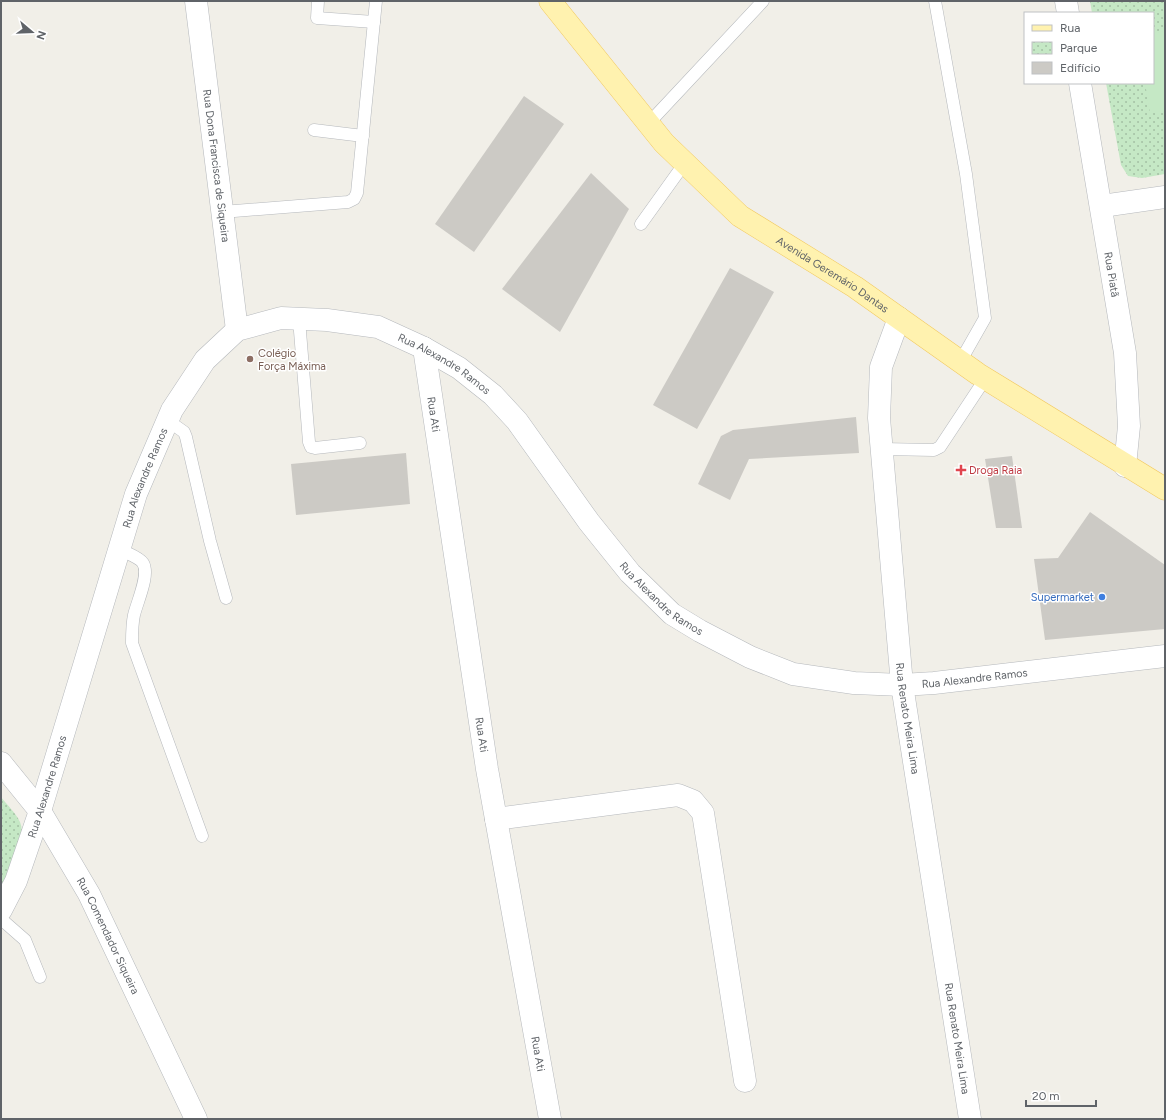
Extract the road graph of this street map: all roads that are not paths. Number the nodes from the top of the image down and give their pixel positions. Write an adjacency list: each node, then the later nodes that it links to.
1 (196, 1): 17 (street, Rua Dona Francisca de Siqueira)
2 (318, 1): 9 (lane)
3 (376, 1): 9 (lane)
4 (762, 1): 11 (lane)
5 (936, 1): 23 (lane)
6 (1066, 1): 8 (street)
7 (559, 4): 11 (main road, Avenida Geremário Dantas)
8 (1068, 12)
9 (374, 22): 13 (lane)
10 (1080, 84): 16 (street, Rua Piatã)
11 (648, 124): 14 (main road, Avenida Geremário Dantas)
12 (314, 130): 13 (lane)
13 (363, 136): 17 (lane)
14 (684, 164): 18 (lane); 19 (main road, Avenida Geremário Dantas)
15 (1165, 197): 16 (street)
16 (1102, 206): 28 (street, Rua Piatã)
17 (222, 212): 21 (street, Rua Dona Francisca de Siqueira)
18 (640, 224)
19 (899, 318): 23 (main road, Avenida Geremário Dantas); 27 (street, Rua Renato Meira Lima)
20 (299, 320): 21 (street, Rua Alexandre Ramos); 22 (street, Rua Alexandre Ramos); 26 (lane)
21 (237, 330): 25 (street, Rua Alexandre Ramos)
22 (424, 348): 33 (street, Rua Alexandre Ramos); 36 (street, Rua Ati)
23 (960, 362): 24 (main road, Avenida Geremário Dantas)
24 (985, 379): 27 (lane); 28 (main road, Avenida Geremário Dantas)
25 (167, 420): 30 (street, Rua Alexandre Ramos); 31 (lane)
26 (360, 442)
27 (882, 449): 33 (street, Rua Renato Meira Lima)
28 (1125, 466): 29 (main road, Avenida Geremário Dantas)
29 (1165, 489)
30 (119, 549): 35 (street, Rua Alexandre Ramos); 37 (lane)
31 (226, 598)
32 (1165, 656): 33 (street, Rua Alexandre Ramos)
33 (902, 684): 44 (street, Rua Renato Meira Lima)
34 (1, 763): 35 (street, Rua Comendador Siqueira)
35 (40, 811): 38 (street, Rua Alexandre Ramos); 42 (street, Rua Comendador Siqueira)
36 (496, 819): 41 (street); 43 (street, Rua Ati)
37 (202, 836)
38 (1, 910)
39 (1, 919): 40 (lane)
40 (40, 977)
41 (745, 1081)
42 (196, 1119)
43 (550, 1119)
44 (970, 1119)

